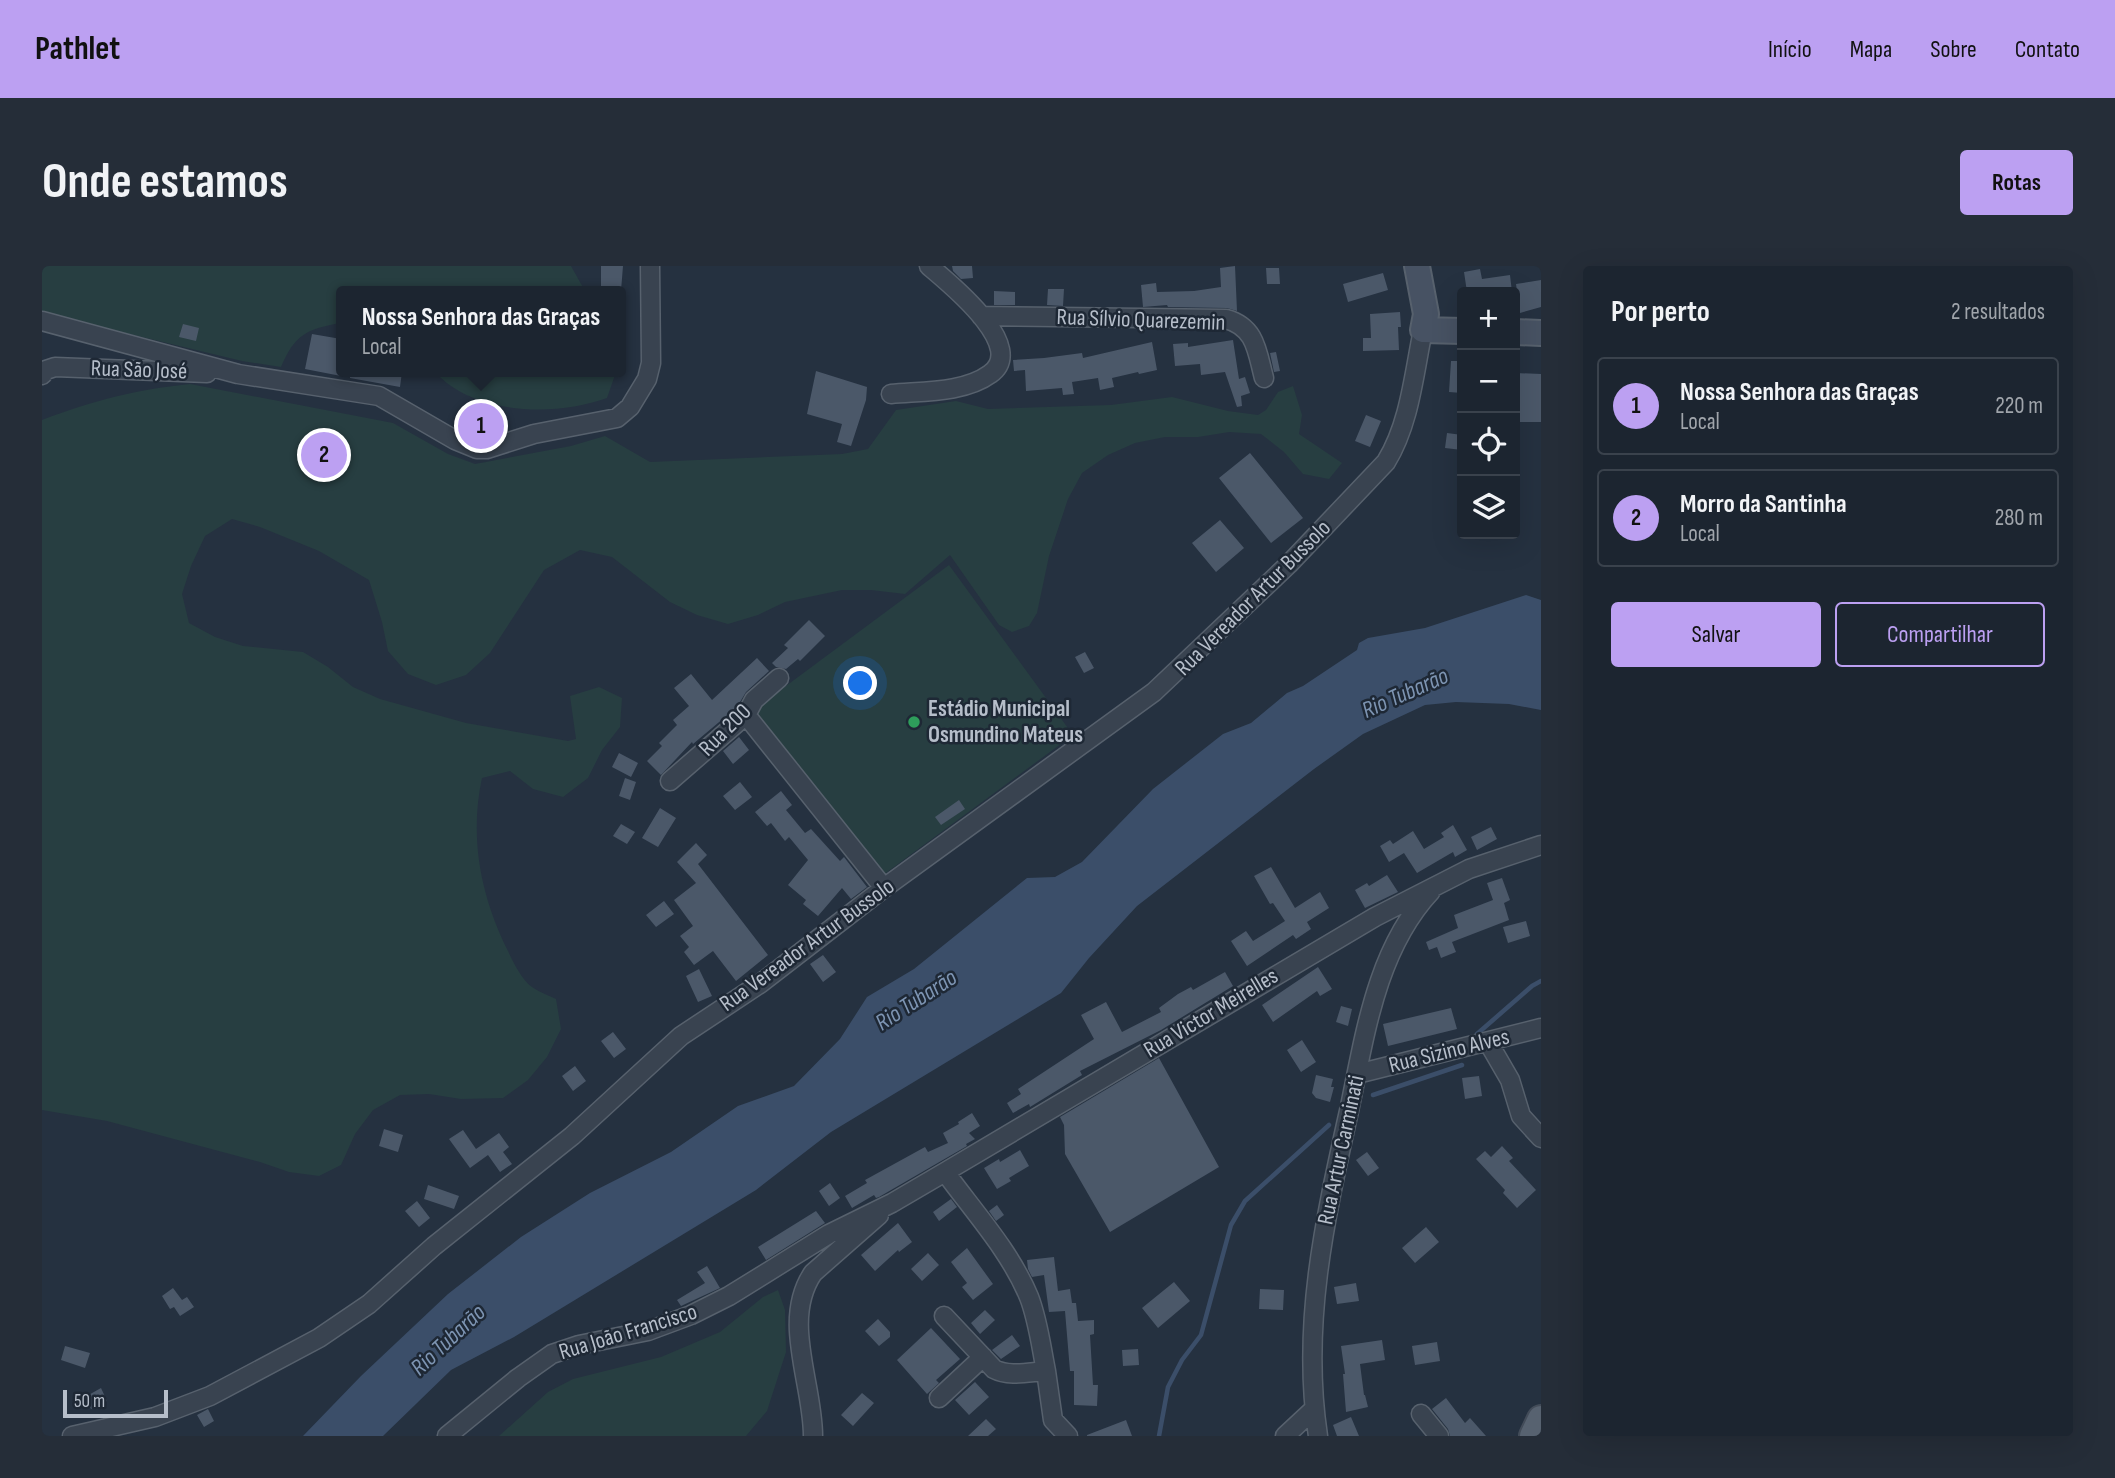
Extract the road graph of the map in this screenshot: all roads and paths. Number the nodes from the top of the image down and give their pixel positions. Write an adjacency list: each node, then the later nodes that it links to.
1 (650, 266): 13 (street)
2 (929, 266): 4 (street)
3 (1418, 266): 9 (street)
4 (981, 316): 15 (street, Rua Sílvio Quarezemin); 16 (street)
5 (1457, 316): 9 (street)
6 (1520, 316): 7 (street)
7 (1541, 317)
8 (42, 321): 13 (street)
9 (1424, 322): 10 (street); 22 (street, Rua Vereador Artur Bussolo)
10 (1457, 330)
11 (1520, 332): 12 (street)
12 (1541, 333)
13 (238, 374): 14 (street, Rua São José)
14 (42, 375)
15 (1264, 378)
16 (891, 394)
17 (779, 678): 18 (street, Rua 200)
18 (746, 716): 19 (street, Rua 200); 22 (street)
19 (670, 781)
20 (1541, 845): 21 (street, Rua Victor Meirelles)
21 (1439, 883): 25 (street, Rua Artur Carminati); 27 (street, Rua Victor Meirelles)
22 (884, 888): 36 (street, Rua Vereador Artur Bussolo)
23 (1541, 1028): 24 (street, Rua Sizino Alves)
24 (1488, 1042): 25 (street, Rua Sizino Alves); 26 (street)
25 (1357, 1074): 33 (street, Rua Artur Carminati)
26 (1541, 1138)
27 (945, 1172): 28 (street, Rua Victor Meirelles); 31 (street)
28 (892, 1203): 37 (street, Rua João Francisco); 38 (street)
29 (944, 1316): 30 (street)
30 (984, 1357): 31 (street); 32 (street)
31 (1046, 1371): 39 (street)
32 (939, 1398)
33 (1314, 1409): 40 (street); 41 (street, Rua Artur Carminati)
34 (1421, 1414): 42 (street)
35 (1541, 1419): 43 (main road)
36 (72, 1436)
37 (447, 1436)
38 (813, 1436)
39 (1068, 1436)
40 (1285, 1436)
41 (1318, 1436)
42 (1439, 1436)
43 (1533, 1436)

